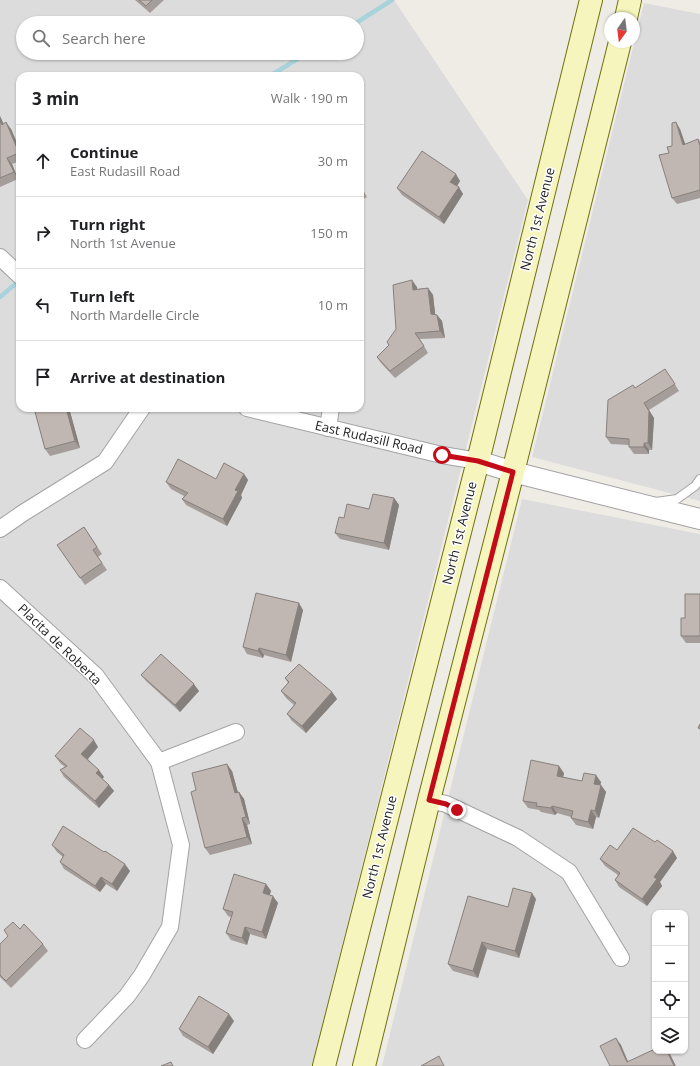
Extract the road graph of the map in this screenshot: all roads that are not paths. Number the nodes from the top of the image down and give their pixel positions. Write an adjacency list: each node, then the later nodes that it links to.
1 (591, 0): 11 (main road, North 1st Avenue)
2 (630, 0): 3 (main road)
3 (627, 12)
4 (619, 48): 12 (main road)
5 (0, 257): 6 (street)
6 (16, 272)
7 (139, 412): 16 (street)
8 (263, 412): 10 (street, East Rudasill Road)
9 (330, 412): 10 (street)
10 (328, 428): 11 (street, East Rudasill Road)
11 (478, 461): 12 (street, East Rudasill Road); 23 (main road, North 1st Avenue)
12 (513, 472): 14 (street, East Rudasill Road); 20 (main road)
13 (700, 480): 14 (lane)
14 (643, 504): 15 (street, East Rudasill Road)
15 (700, 519)
16 (0, 528)
17 (0, 588): 19 (street, Placita de Roberta)
18 (236, 732): 19 (street)
19 (159, 762): 22 (street, Placita de Roberta)
20 (429, 800): 21 (street); 24 (main road)
21 (621, 958)
22 (85, 1040)
23 (324, 1066)
24 (364, 1066)

